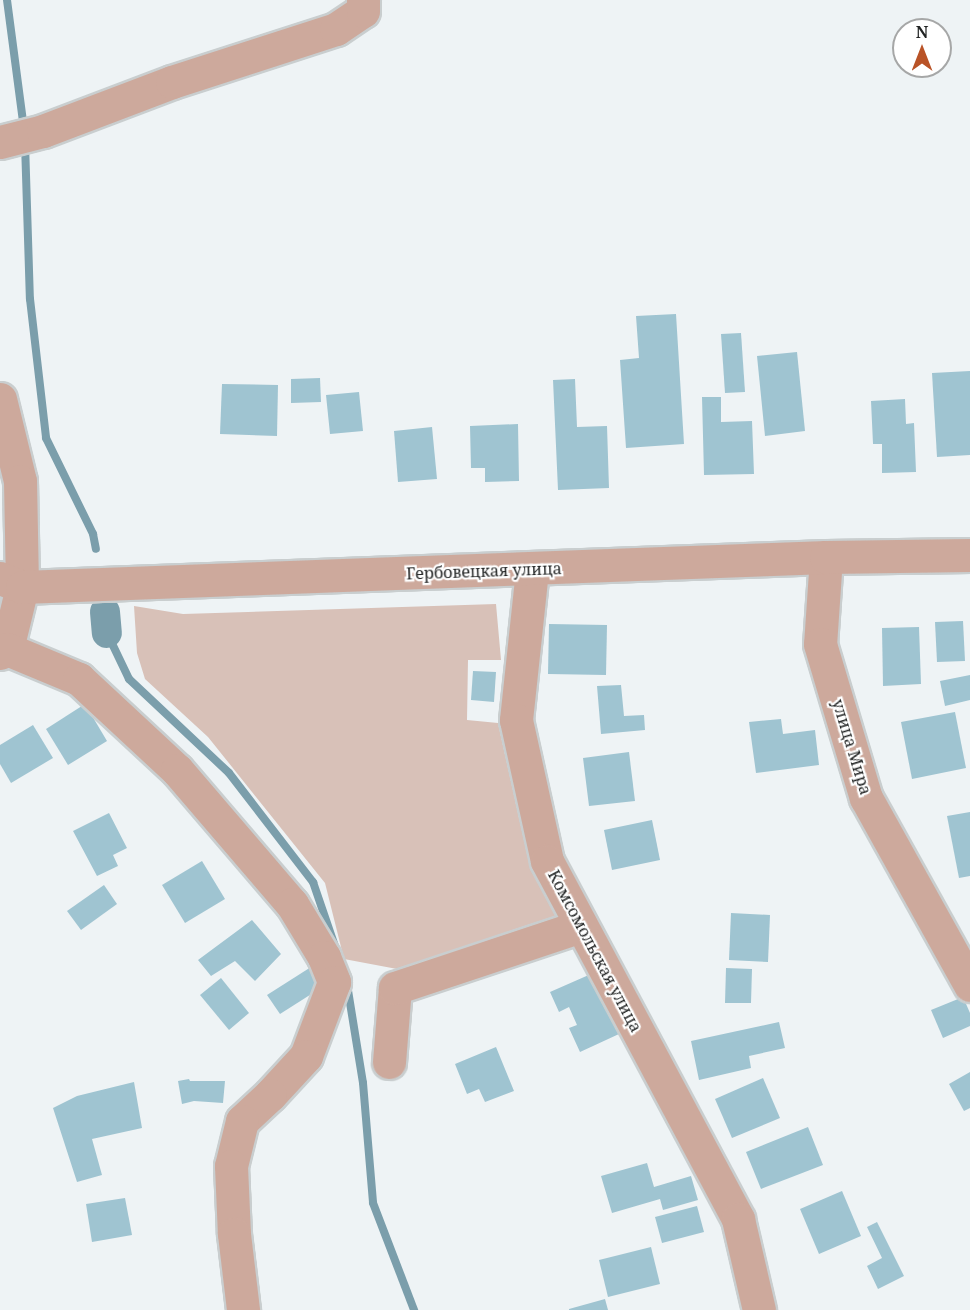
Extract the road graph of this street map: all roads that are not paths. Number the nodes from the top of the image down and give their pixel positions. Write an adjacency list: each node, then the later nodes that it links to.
1 (363, 0): 2 (street)
2 (5, 141)
3 (0, 399): 7 (street)
4 (970, 555): 5 (street, Гербовецкая улица)
5 (826, 557): 6 (street, Гербовецкая улица); 10 (street, улица Мира)
6 (532, 570): 7 (street, Гербовецкая улица); 9 (street, Комсомольская улица)
7 (11, 583): 8 (street)
8 (3, 651): 12 (street)
9 (581, 926): 11 (street); 13 (street, Комсомольская улица)
10 (970, 985)
11 (389, 1062)
12 (243, 1310)
13 (759, 1310)

